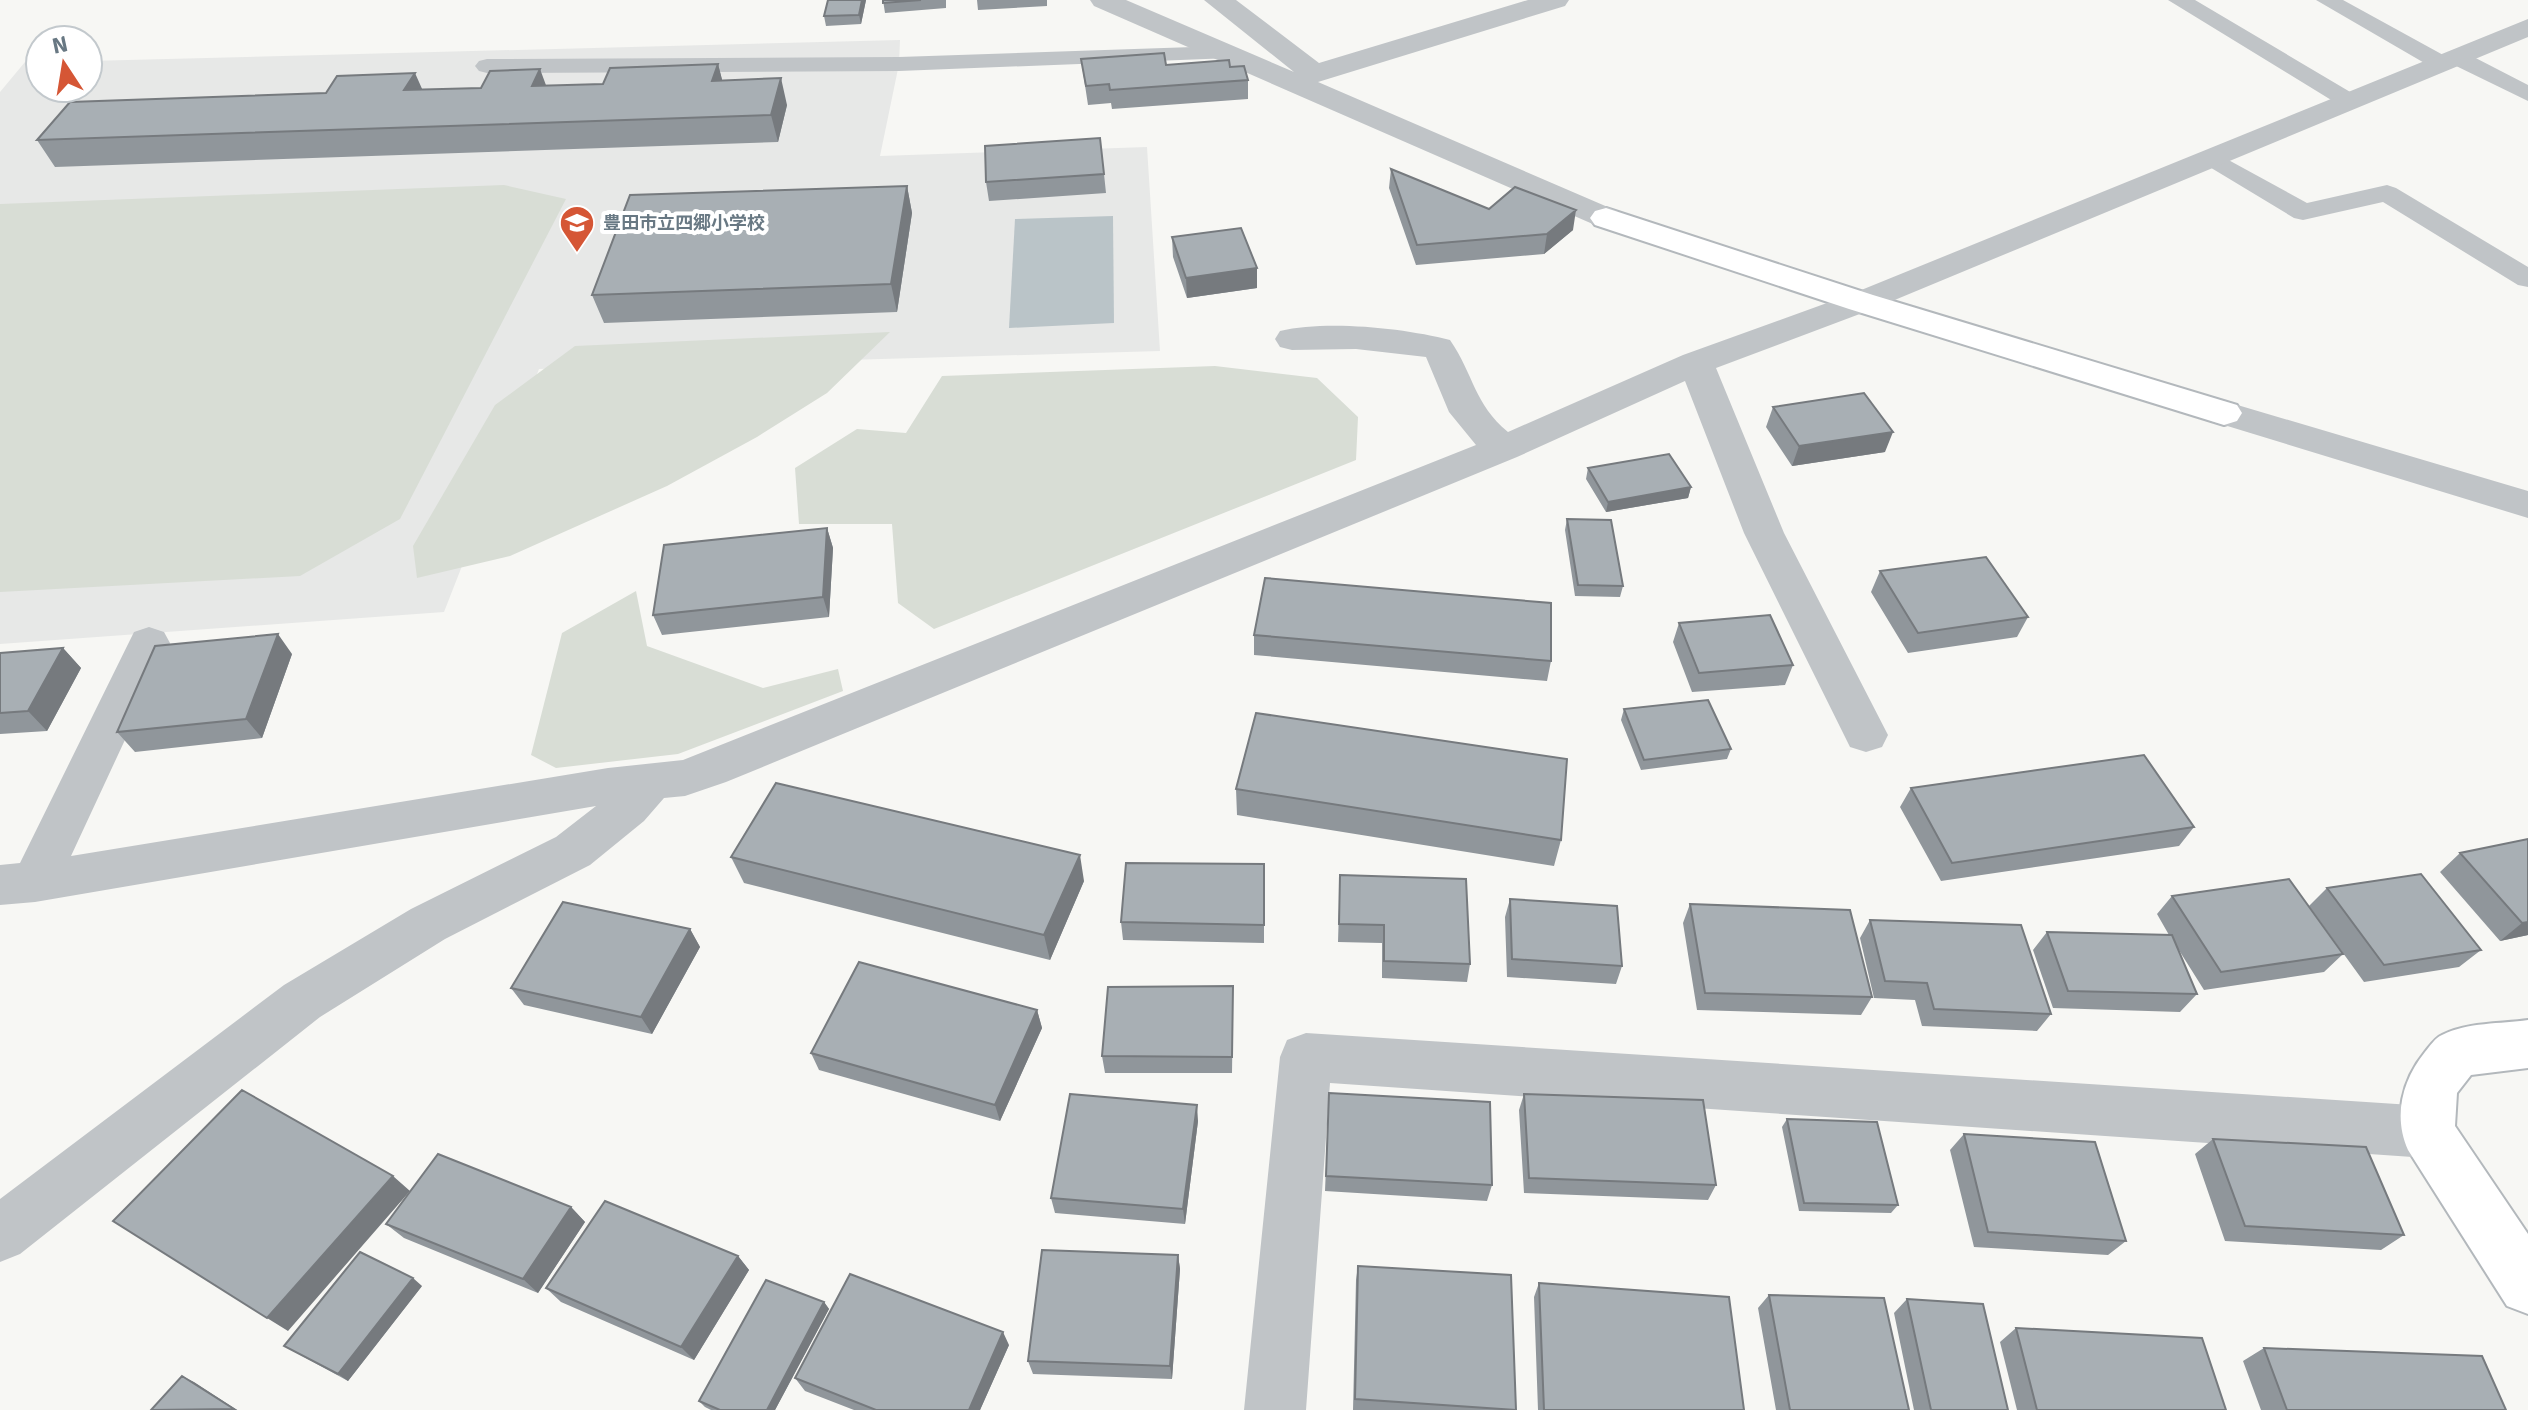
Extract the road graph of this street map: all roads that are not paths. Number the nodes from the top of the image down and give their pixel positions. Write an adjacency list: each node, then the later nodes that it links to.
1 (1103, 0): 7 (street)
2 (1217, 0): 10 (street)
3 (1556, 0): 10 (street)
4 (2179, 0): 12 (lane)
5 (2327, 0): 8 (lane)
6 (2528, 27): 8 (street)
7 (1223, 53): 9 (lane); 10 (street)
8 (2449, 60): 11 (lane); 12 (street)
9 (487, 66)
10 (1305, 78): 15 (street)
11 (2528, 94)
12 (2349, 101): 13 (street)
13 (2212, 158): 14 (lane); 15 (street)
14 (2528, 279)
15 (1861, 302): 17 (street); 19 (street)
16 (1292, 339): 18 (street)
17 (1696, 363): 18 (street); 21 (street)
18 (1504, 448): 22 (street)
19 (2528, 505)
20 (149, 643): 23 (street)
21 (1866, 735)
22 (650, 783): 23 (street); 26 (street)
23 (18, 884)
24 (2528, 1044): 25 (street)
25 (2427, 1132): 27 (street); 28 (street)
26 (0, 1234)
27 (2528, 1285)
28 (1275, 1410)

